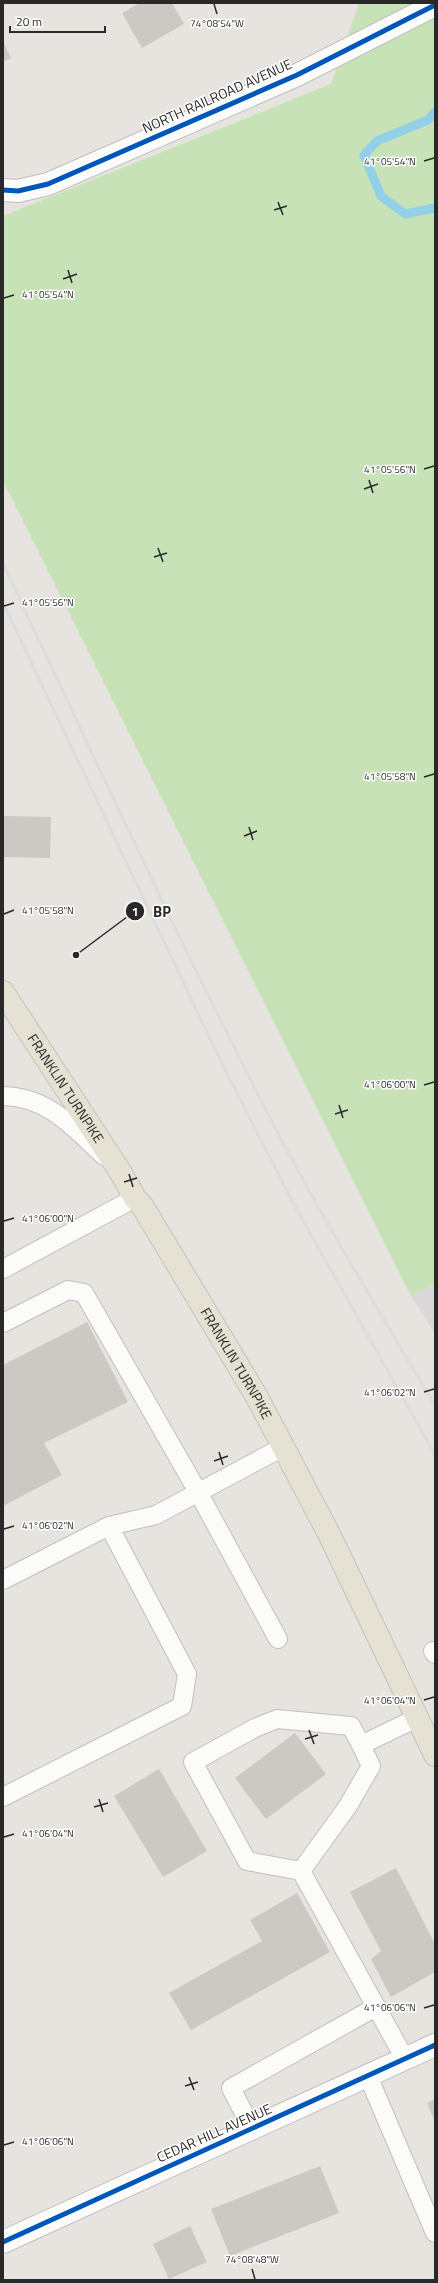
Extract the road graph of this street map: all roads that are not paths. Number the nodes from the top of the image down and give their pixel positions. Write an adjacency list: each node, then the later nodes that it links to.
1 (430, 7): 2 (street, NORTH RAILROAD AVENUE)
2 (3, 190)
3 (3, 992): 5 (main road, FRANKLIN TURNPIKE)
4 (3, 1096): 5 (lane)
5 (121, 1173): 6 (main road, FRANKLIN TURNPIKE)
6 (135, 1198): 7 (lane); 9 (main road, FRANKLIN TURNPIKE)
7 (3, 1269)
8 (3, 1324): 10 (lane)
9 (282, 1447): 10 (lane); 14 (main road, FRANKLIN TURNPIKE)
10 (198, 1492): 11 (lane); 13 (lane)
11 (109, 1526): 12 (lane); 17 (lane)
12 (3, 1580)
13 (278, 1639)
14 (417, 1718): 15 (lane); 16 (main road, FRANKLIN TURNPIKE)
15 (361, 1745): 18 (lane); 18 (lane)
16 (435, 1756)
17 (3, 1798)
18 (301, 1871): 19 (lane)
19 (376, 2007): 21 (lane); 23 (lane)
20 (435, 2045): 21 (street, CEDAR HILL AVENUE)
21 (405, 2059): 22 (street, CEDAR HILL AVENUE)
22 (368, 2076): 23 (street, CEDAR HILL AVENUE); 24 (lane)
23 (252, 2128): 25 (street, CEDAR HILL AVENUE)
24 (435, 2233)
25 (3, 2242)

